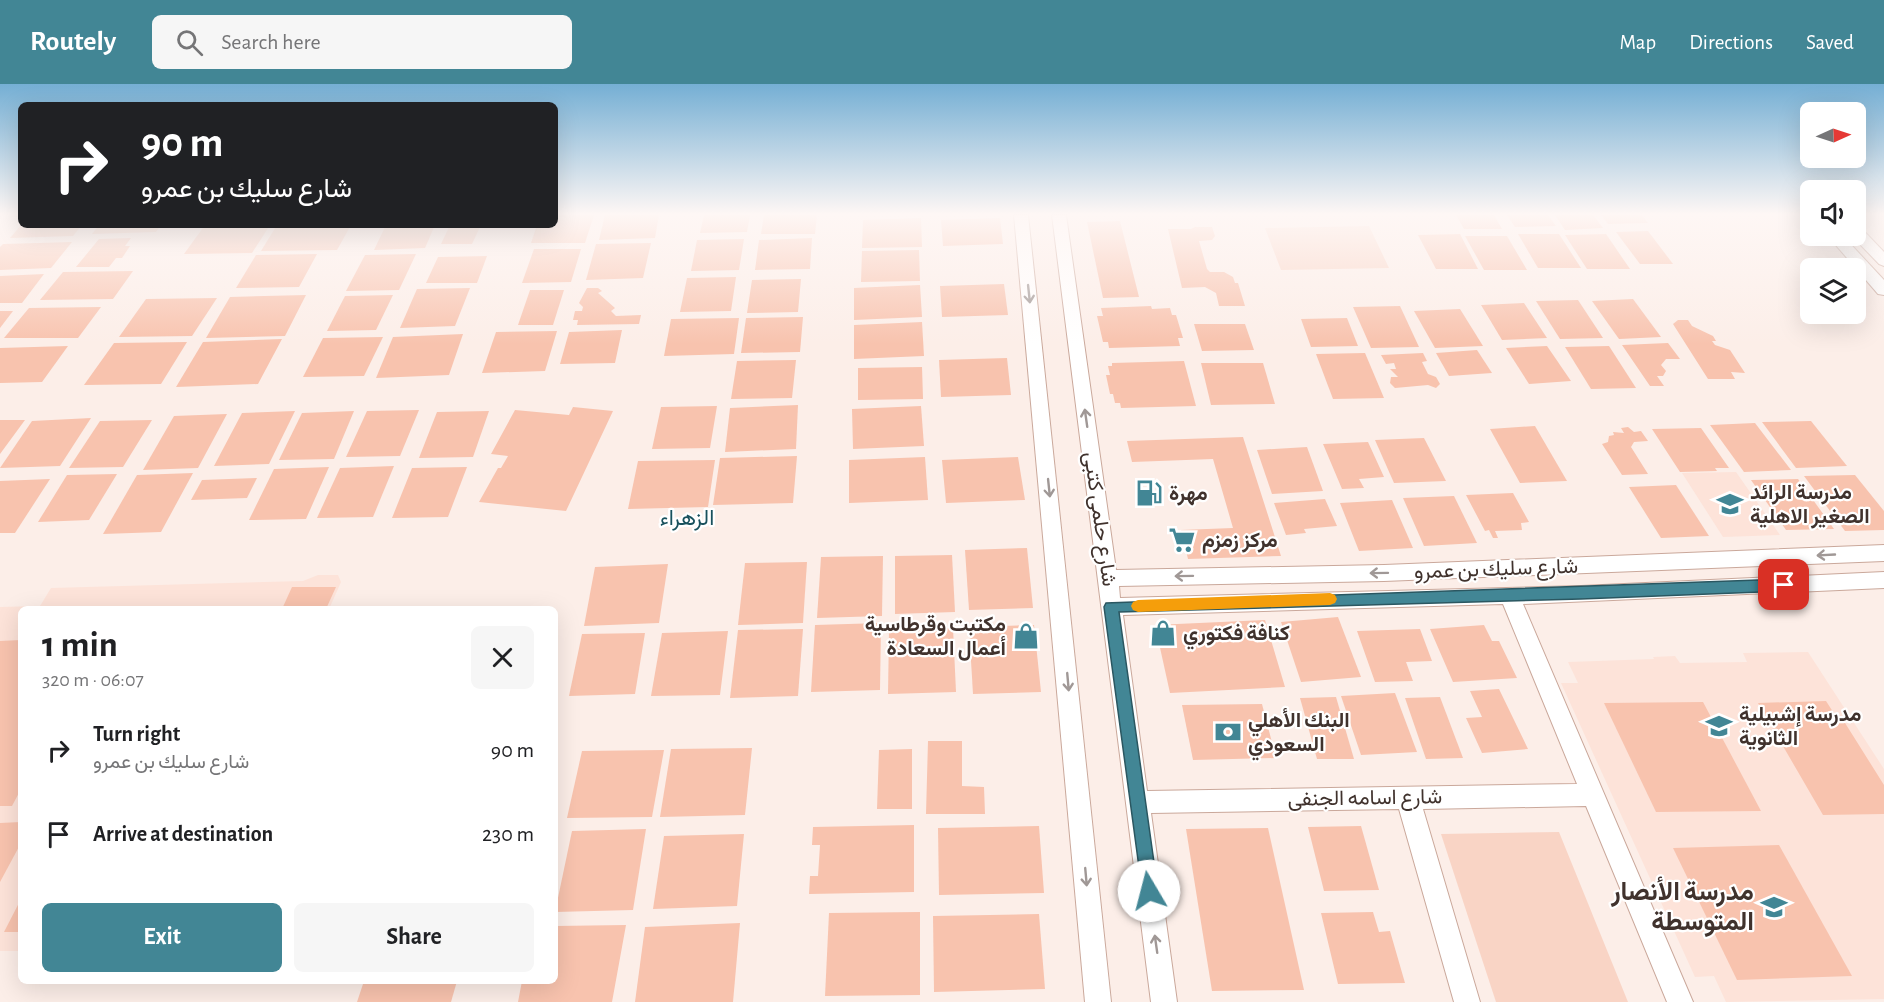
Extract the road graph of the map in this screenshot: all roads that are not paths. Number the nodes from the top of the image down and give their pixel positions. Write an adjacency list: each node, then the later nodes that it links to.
1 (1025, 258): 17 (street, one-way to 17)
2 (1065, 258): 8 (street, شارع حلمى كتبى, one-way to 2)
3 (1855, 258): 4 (street)
4 (1884, 290)
5 (1884, 553): 6 (street, شارع سليك بن عمرو, one-way to 6)
6 (1687, 562): 7 (street, شارع سليك بن عمرو); 10 (street)
7 (1600, 566): 8 (street, شارع سليك بن عمرو, one-way to 8); 11 (street)
8 (1107, 578): 13 (street, شارع حلمى كتبى)
9 (1884, 580): 10 (street, شارع سليك بن عمرو)
10 (1707, 589): 11 (street, شارع سليك بن عمرو)
11 (1610, 592): 12 (street, شارع سليك بن عمرو)
12 (1509, 595): 13 (street, شارع سليك بن عمرو); 14 (street)
13 (1111, 607): 16 (street, شارع حلمى كتبى)
14 (1592, 795): 15 (street, شارع اسامه الجنفى); 20 (street)
15 (1408, 798): 16 (street, شارع اسامه الجنفى); 19 (street)
16 (1137, 802): 18 (street, شارع حلمى كتبى, one-way to 16)
17 (1098, 1002)
18 (1164, 1002)
19 (1467, 1002)
20 (1680, 1002)

